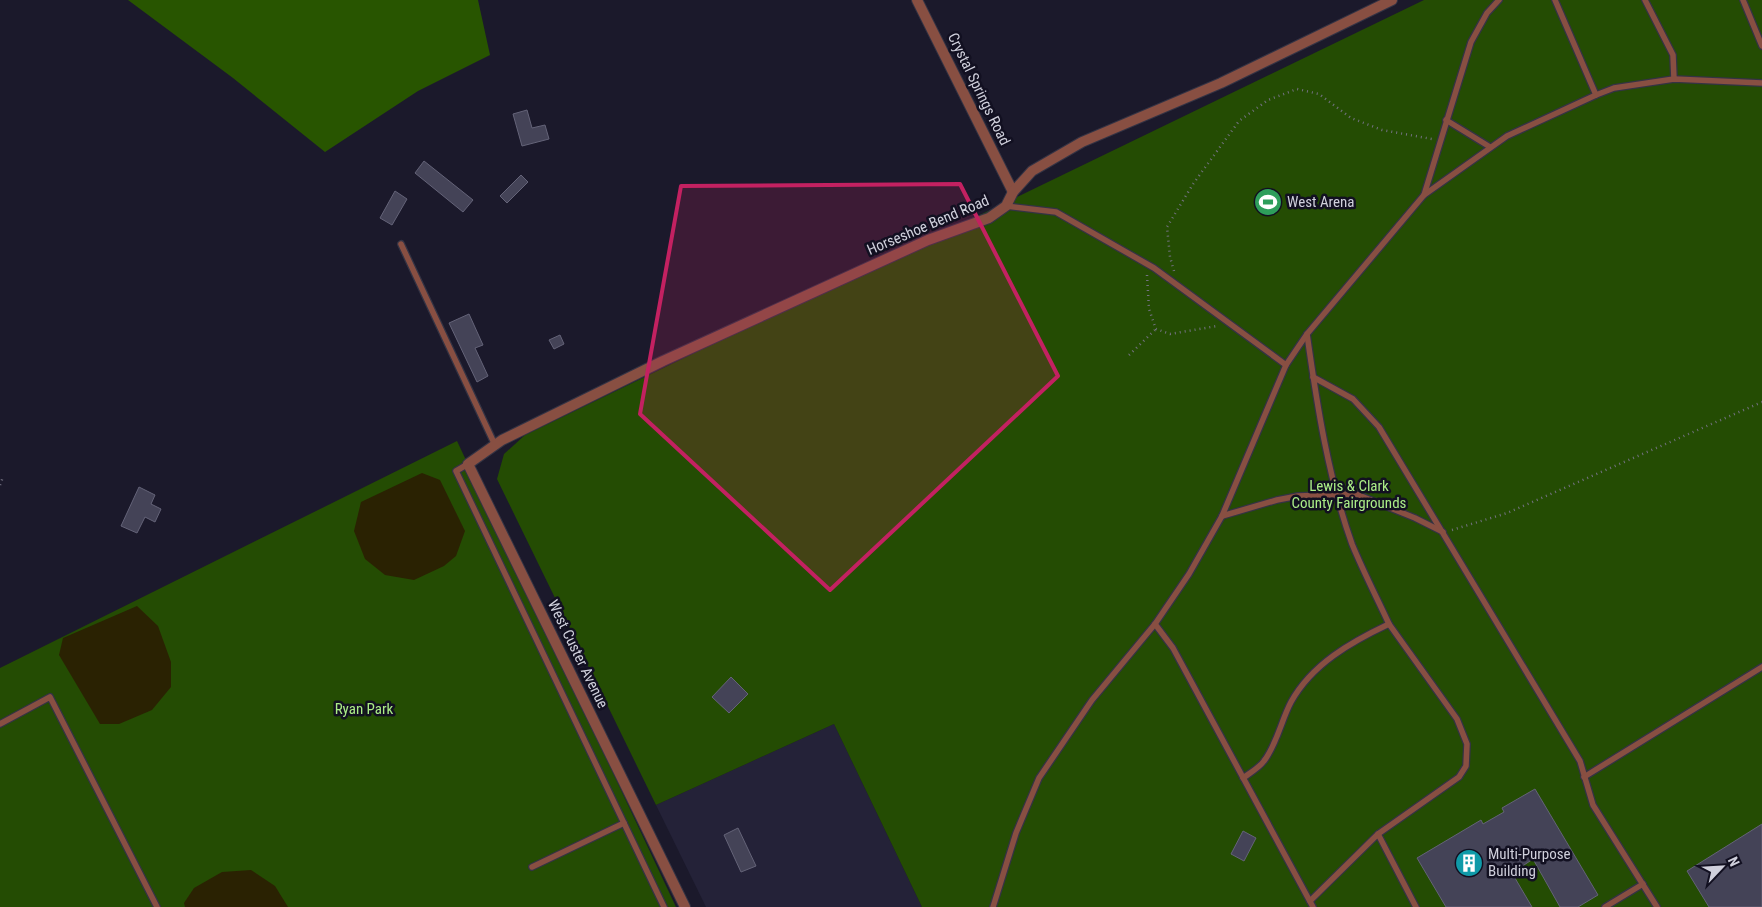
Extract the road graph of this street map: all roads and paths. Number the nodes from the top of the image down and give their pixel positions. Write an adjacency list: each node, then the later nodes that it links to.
1 (918, 0): 14 (street, Crystal Springs Road)
2 (1392, 0): 14 (street, Horseshoe Bend Road)
3 (1499, 0): 11 (lane)
4 (1555, 0): 10 (lane)
5 (1645, 0): 8 (lane)
6 (1743, 0): 7 (lane)
7 (1762, 46)
8 (1674, 79): 9 (lane); 10 (lane)
9 (1762, 83)
10 (1596, 95): 13 (lane)
11 (1446, 120): 12 (lane); 13 (lane)
12 (1440, 141): 15 (lane); 19 (path)
13 (1490, 147): 15 (lane)
14 (1013, 192): 16 (street, Horseshoe Bend Road)
15 (1424, 195): 22 (lane)
16 (1006, 206): 18 (lane); 27 (street, Horseshoe Bend Road)
17 (401, 244): 27 (lane)
18 (1147, 264): 19 (lane); 21 (path)
19 (1177, 285): 20 (lane)
20 (1231, 324): 21 (path); 24 (lane)
21 (1156, 329): 23 (path)
22 (1307, 334): 24 (lane); 25 (lane)
23 (1129, 354)
24 (1286, 365): 32 (lane)
25 (1313, 377): 31 (lane); 33 (lane)
26 (1762, 402): 33 (path)
27 (495, 445): 28 (street)
28 (468, 464): 40 (lane); 47 (street, West Custer Avenue)
29 (2, 477): 30 (path)
30 (0, 485)
31 (1337, 494): 32 (lane); 33 (lane); 35 (lane)
32 (1222, 516): 34 (lane)
33 (1443, 532): 38 (lane)
34 (1155, 624): 39 (lane); 48 (lane)
35 (1389, 624): 39 (lane); 41 (lane)
36 (1762, 667): 38 (lane)
37 (0, 724): 45 (lane)
38 (1584, 777): 43 (lane)
39 (1243, 778): 44 (lane)
40 (624, 823): 42 (lane); 46 (lane)
41 (1378, 834): 44 (lane); 49 (lane)
42 (532, 867)
43 (1643, 884): 50 (lane); 51 (lane)
44 (1312, 904)
45 (157, 907)
46 (664, 907)
47 (685, 907)
48 (993, 907)
49 (1416, 907)
50 (1605, 907)
51 (1657, 907)

